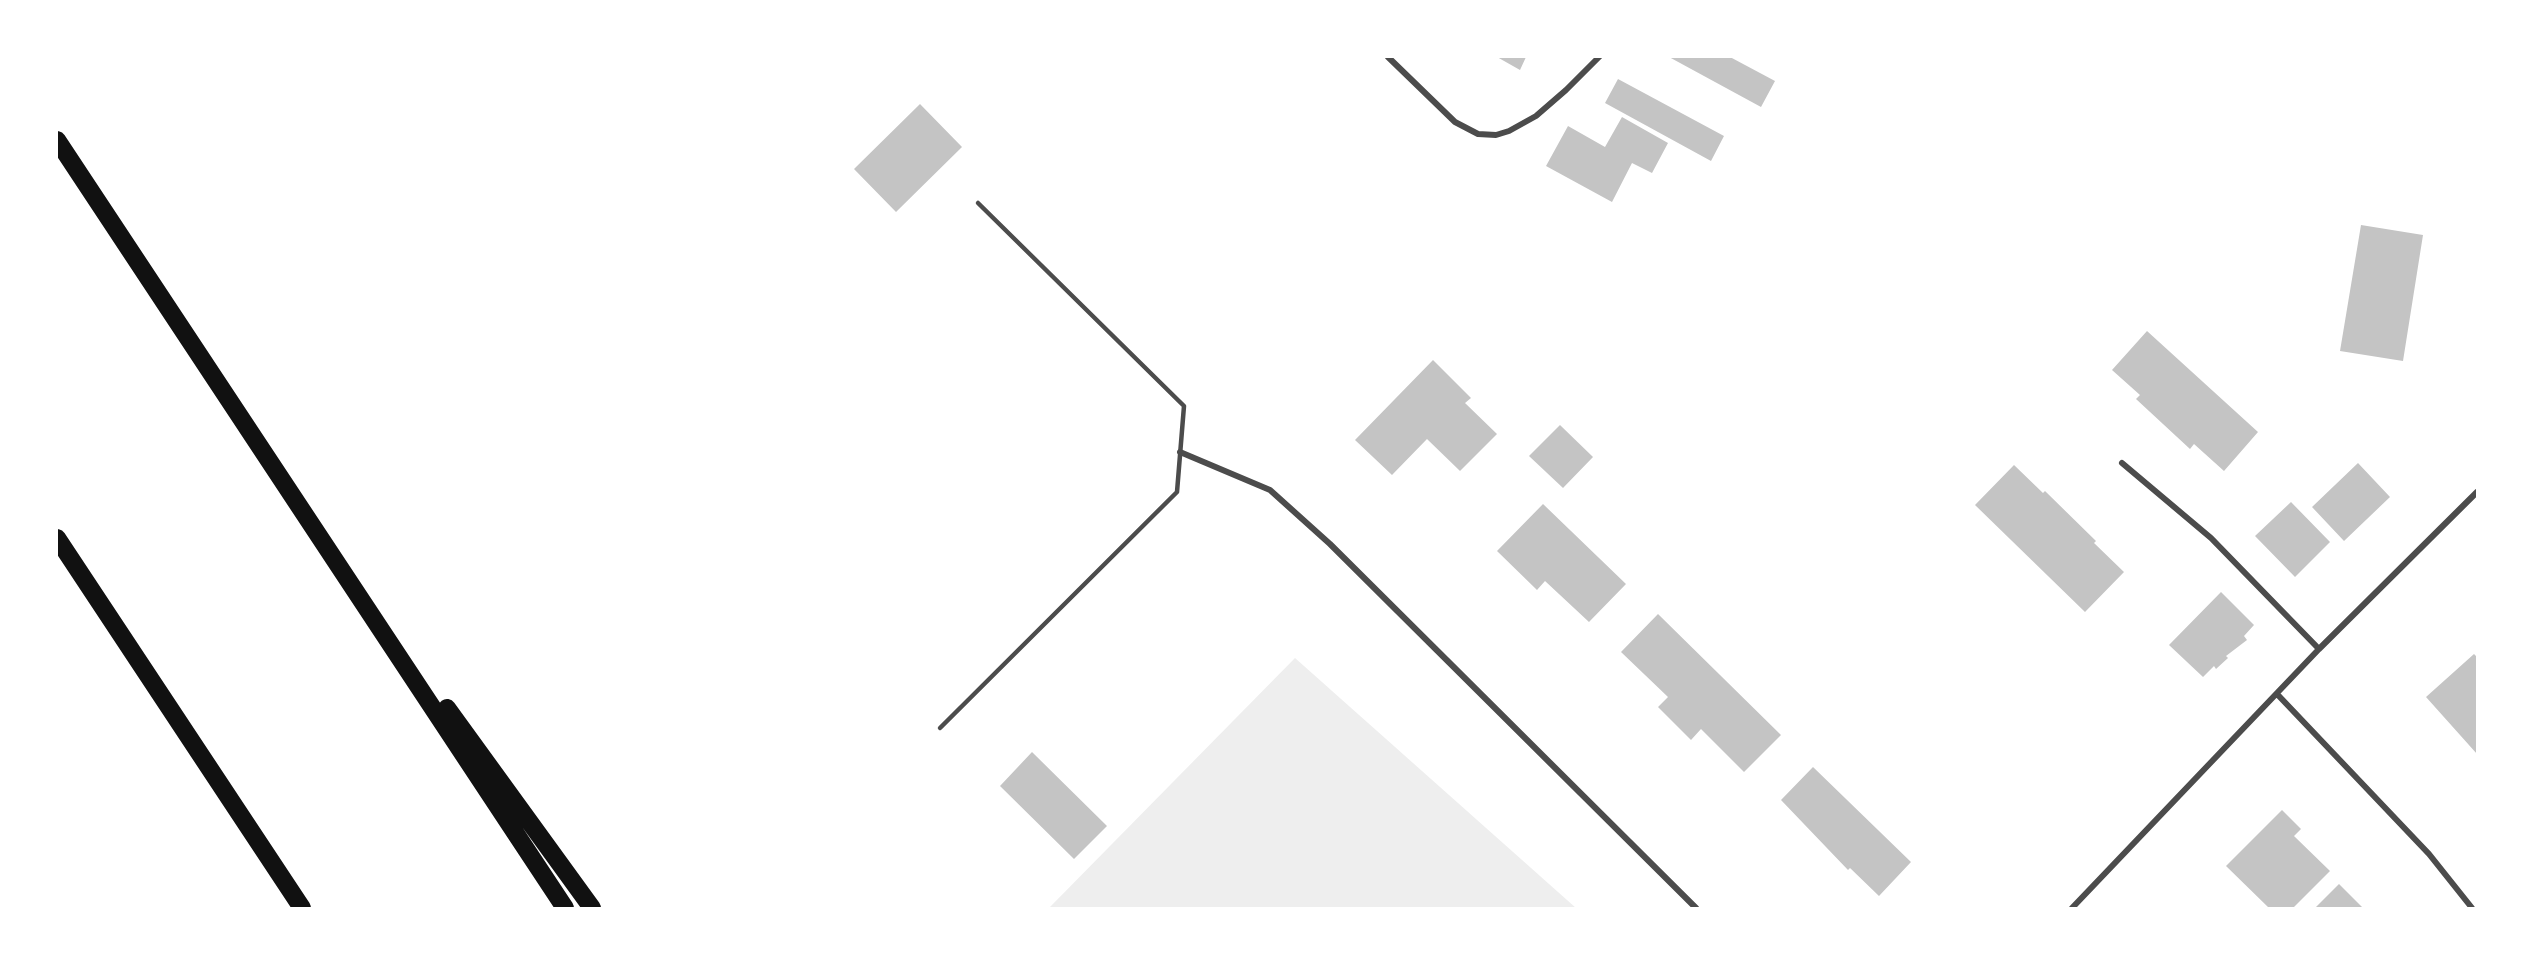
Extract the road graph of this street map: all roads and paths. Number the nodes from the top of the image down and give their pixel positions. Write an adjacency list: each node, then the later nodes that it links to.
1 (1388, 57): 2 (street)
2 (1599, 57)
3 (57, 140): 4 (highway)
4 (81, 174): 14 (highway); 15 (highway)
5 (978, 203): 6 (lane)
6 (1180, 452): 12 (lane); 16 (street)
7 (2122, 463): 10 (street)
8 (2477, 492): 10 (street)
9 (57, 538): 13 (highway)
10 (2319, 649): 11 (street)
11 (2277, 694): 17 (street); 18 (street)
12 (940, 728)
13 (302, 908)
14 (565, 908)
15 (592, 908)
16 (1696, 908)
17 (2072, 908)
18 (2472, 908)

